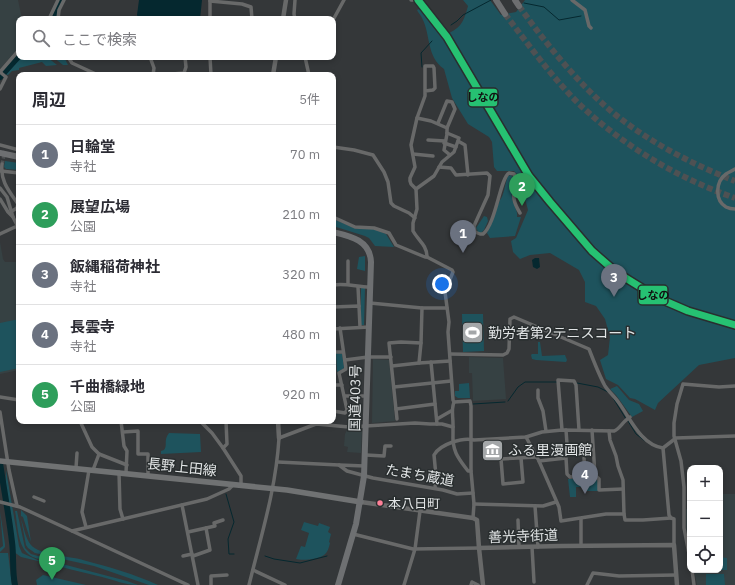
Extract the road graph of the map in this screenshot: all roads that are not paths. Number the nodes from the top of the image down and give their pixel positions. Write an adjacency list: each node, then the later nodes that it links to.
1 (58, 0): 12 (street)
2 (64, 0): 13 (street)
3 (210, 0): 14 (street); 15 (street)
4 (286, 0): 16 (street)
5 (295, 0): 17 (street)
6 (344, 0): 18 (street)
7 (411, 0): 8 (street)
8 (415, 0)
9 (496, 0): 11 (highway)
10 (572, 0): 19 (street)
11 (505, 14)
12 (50, 16)
13 (58, 16)
14 (210, 16)
15 (252, 16)
16 (283, 16)
17 (294, 16)
18 (335, 16)
19 (591, 28)
20 (16, 54): 33 (street)
21 (70, 60): 27 (street)
22 (151, 60): 28 (street)
23 (185, 60): 29 (street)
24 (210, 60): 30 (street)
25 (276, 60): 31 (street)
26 (306, 60): 32 (street)
27 (92, 72)
28 (153, 72)
29 (184, 72)
30 (211, 72)
31 (274, 72)
32 (308, 72)
33 (1, 73): 34 (street)
34 (0, 90)
35 (425, 90): 35 (street); 36 (street)
36 (417, 118): 37 (street); 48 (street)
37 (438, 123): 38 (street); 38 (street)
38 (447, 128): 39 (street)
39 (447, 133): 41 (street); 42 (street)
40 (428, 140): 42 (street)
41 (458, 141): 45 (street); 59 (street)
42 (445, 142): 45 (street); 51 (street)
43 (0, 145): 46 (street)
44 (336, 147): 69 (street)
45 (456, 147): 51 (street)
46 (3, 150): 47 (street); 49 (highway)
47 (16, 150)
48 (413, 154): 50 (street); 61 (street)
49 (16, 156)
50 (433, 156)
51 (450, 156): 55 (street)
52 (0, 157): 53 (highway)
53 (16, 160)
54 (2, 164): 57 (street)
55 (439, 167): 59 (street); 61 (street)
56 (735, 170): 65 (street)
57 (1, 171): 58 (street); 63 (street)
58 (16, 173)
59 (468, 175): 67 (street)
60 (0, 188): 66 (street)
61 (416, 189): 69 (street)
62 (1, 201): 68 (street)
63 (16, 201)
64 (16, 209): 66 (street)
65 (735, 209)
66 (12, 211): 68 (street)
67 (520, 213)
68 (13, 217): 71 (street)
69 (415, 218): 75 (street)
70 (336, 219): 75 (street)
71 (16, 222)
72 (16, 227): 74 (street)
73 (336, 233): 80 (highway, 国道403号)
74 (0, 234)
75 (427, 257): 85 (street)
76 (348, 261): 77 (street)
77 (348, 284): 78 (street); 79 (street)
78 (336, 285)
79 (358, 287): 80 (street); 82 (street)
80 (370, 287): 81 (highway, 国道403号)
81 (370, 303): 84 (street); 87 (highway, 国道403号)
82 (359, 306): 83 (street); 86 (street)
83 (336, 307)
84 (422, 308): 85 (street); 90 (street)
85 (447, 308): 93 (street)
86 (360, 327): 87 (street); 88 (street)
87 (369, 327): 94 (highway, 国道403号)
88 (340, 328): 89 (street); 92 (street)
89 (336, 329)
90 (421, 342): 95 (street); 99 (street)
91 (336, 352): 92 (street)
92 (343, 352): 96 (street)
93 (450, 354): 97 (street); 120 (street)
94 (368, 357): 95 (street); 96 (street); 109 (highway, 国道403号)
95 (391, 357): 100 (street)
96 (345, 360): 104 (street)
97 (450, 361): 98 (street); 101 (street)
98 (431, 362): 99 (street); 102 (street)
99 (419, 363): 100 (street)
100 (392, 366): 106 (street)
101 (451, 381): 102 (street); 112 (street)
102 (433, 383): 106 (street); 113 (street)
103 (336, 385): 104 (street)
104 (342, 385): 108 (street)
105 (735, 386): 139 (street)
106 (394, 387): 114 (street)
107 (538, 390): 132 (street)
108 (345, 396): 109 (street); 117 (street)
109 (367, 396): 127 (highway, 国道403号)
110 (0, 398): 111 (street)
111 (16, 400)
112 (454, 402): 115 (street); 138 (street)
113 (435, 404): 114 (street); 119 (street)
114 (396, 409): 118 (street)
115 (452, 411): 119 (street); 128 (street)
116 (0, 412): 153 (street)
117 (336, 412)
118 (397, 419)
119 (437, 419): 126 (street)
120 (628, 419): 133 (street); 144 (street)
121 (81, 424): 146 (street)
122 (122, 424): 134 (street)
123 (203, 424): 143 (street)
124 (226, 424): 143 (street)
125 (278, 424): 137 (street)
126 (436, 424): 127 (street); 128 (street)
127 (366, 426): 137 (street); 147 (highway, 国道403号)
128 (453, 427): 140 (street)
129 (564, 430): 130 (street); 130 (street); 132 (street); 141 (street)
130 (579, 430): 131 (street)
131 (592, 430): 133 (street); 164 (street)
132 (546, 431): 136 (street)
133 (609, 431): 171 (street)
134 (123, 432): 155 (street); 163 (street)
135 (735, 436): 139 (street)
136 (526, 437): 138 (street); 148 (street)
137 (279, 438): 154 (street)
138 (471, 439): 140 (street); 160 (street)
139 (674, 439): 144 (street); 186 (street)
140 (453, 442): 160 (street); 170 (street)
141 (566, 444)
142 (391, 446): 147 (street)
143 (222, 448): 168 (street)
144 (663, 448): 185 (street)
145 (77, 453): 158 (street)
146 (100, 454): 155 (street); 159 (street)
147 (366, 455): 157 (highway, 国道403号)
148 (537, 457): 149 (street); 152 (street)
149 (521, 458): 149 (street)
150 (584, 458): 166 (street)
151 (0, 461): 153 (main road, 長野上田線)
152 (540, 461): 166 (street); 177 (street)
153 (8, 462): 158 (main road, 長野上田線); 180 (street)
154 (278, 462): 156 (street); 169 (street)
155 (127, 465): 162 (street)
156 (339, 465): 157 (street); 165 (street, たまち蔵道)
157 (365, 466): 165 (highway, 国道403号)
158 (76, 468): 159 (main road, 長野上田線)
159 (91, 470): 161 (main road, 長野上田線); 191 (street)
160 (471, 471): 172 (street)
161 (119, 472): 162 (main road, 長野上田線); 187 (street)
162 (126, 473): 163 (main road, 長野上田線)
163 (148, 475): 167 (main road, 長野上田線)
164 (595, 475): 166 (street); 171 (street)
165 (364, 476): 170 (street, たまち蔵道); 176 (highway, 国道403号)
166 (585, 476)
167 (234, 484): 168 (main road, 長野上田線); 179 (street)
168 (241, 485): 169 (main road, 長野上田線)
169 (274, 488): 176 (main road, 長野上田線); 206 (street)
170 (435, 488): 172 (street, たまち蔵道)
171 (623, 489): 183 (street)
172 (473, 493): 178 (street)
173 (34, 497): 174 (street)
174 (44, 500)
175 (0, 502): 180 (street)
176 (361, 502): 182 (street, 善光寺街道); 195 (highway, 国道403号)
177 (556, 502): 181 (street); 188 (street)
178 (474, 504): 181 (street); 184 (street)
179 (182, 505): 187 (street); 194 (street)
180 (17, 506): 193 (street)
181 (535, 506): 201 (street)
182 (420, 511): 184 (street, 善光寺街道); 203 (street)
183 (624, 514): 185 (street); 188 (street)
184 (473, 518): 202 (street, 善光寺街道)
185 (673, 518): 186 (street); 198 (street)
186 (684, 518): 196 (street)
187 (123, 519): 191 (street)
188 (581, 519): 197 (street)
189 (222, 520): 192 (street)
190 (518, 520): 199 (street)
191 (86, 527): 193 (street)
192 (206, 528): 194 (street); 204 (street)
193 (72, 531): 211 (street)
194 (188, 532): 204 (street)
195 (353, 534): 203 (street); 216 (highway, 国道403号)
196 (687, 542)
197 (581, 545): 198 (street, 善光寺街道); 201 (street, 善光寺街道)
198 (674, 545): 209 (street)
199 (519, 547): 200 (street, 善光寺街道); 202 (street, 善光寺街道)
200 (532, 547): 201 (street, 善光寺街道); 210 (street)
201 (538, 547)
202 (479, 548): 203 (street); 220 (street)
203 (415, 549): 217 (street)
204 (192, 555): 205 (street); 212 (street)
205 (183, 556)
206 (252, 570): 214 (street); 215 (street)
207 (692, 573): 223 (street)
208 (226, 575): 213 (street)
209 (676, 575): 221 (street); 222 (street)
210 (534, 582)
211 (188, 585)
212 (198, 585)
213 (211, 585)
214 (249, 585)
215 (285, 585)
216 (338, 585)
217 (404, 585)
218 (471, 585): 219 (street)
219 (478, 585)
220 (483, 585)
221 (587, 585)
222 (678, 585)
223 (694, 585)

